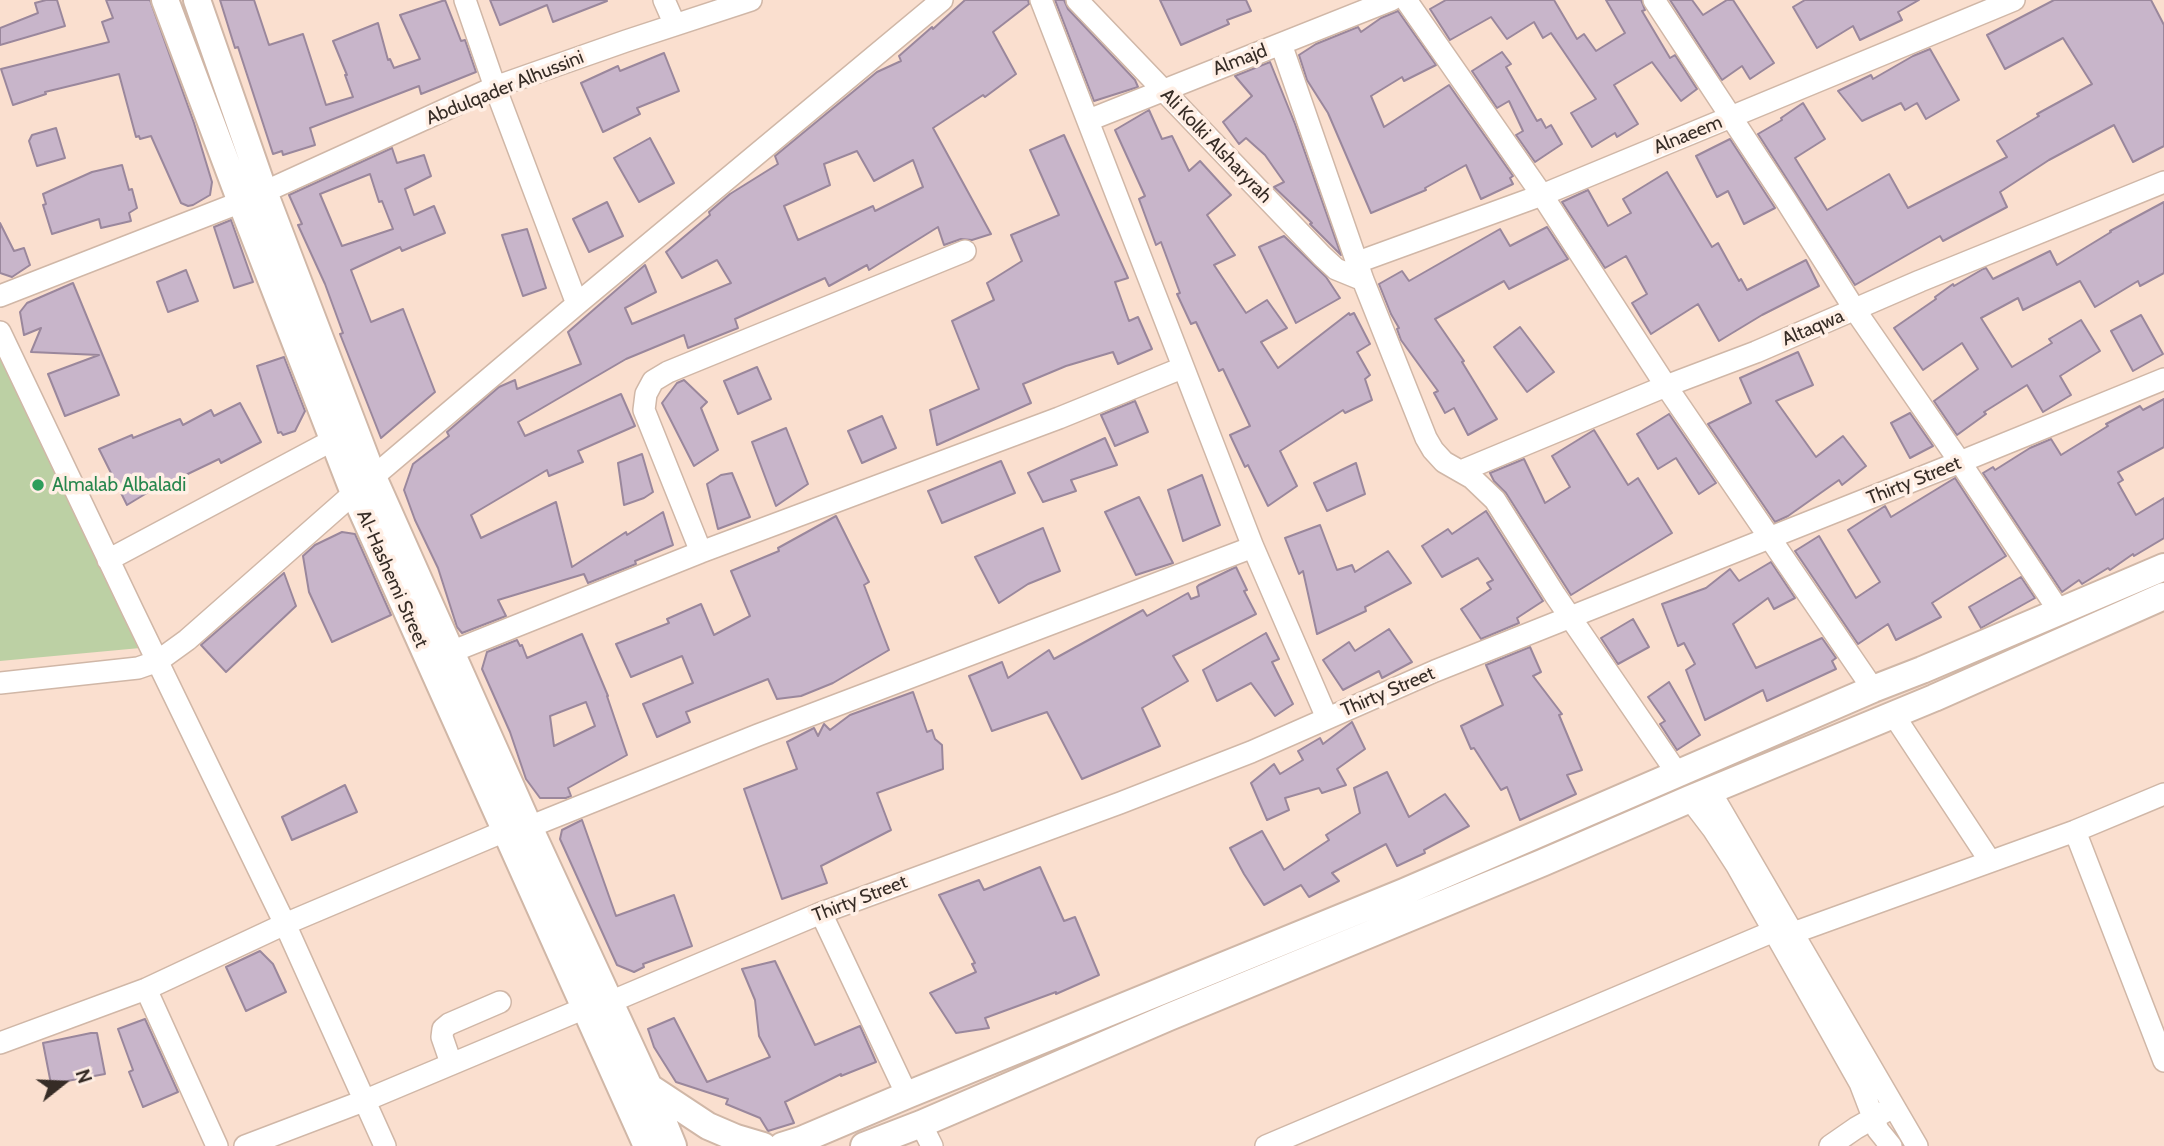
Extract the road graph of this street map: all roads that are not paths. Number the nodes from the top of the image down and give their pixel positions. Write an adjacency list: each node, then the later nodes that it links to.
1 (165, 0): 21 (main road, Al-Hashemi Street)
2 (197, 0): 21 (main road, Al-Hashemi Street)
3 (465, 0): 15 (street)
4 (664, 0): 13 (street)
5 (751, 0): 13 (street, Abdulqader Alhussini)
6 (942, 0): 25 (street)
7 (1041, 0): 18 (street)
8 (1077, 0): 16 (street, Ali Kolki Alsharyrah)
9 (1391, 0): 14 (street, Almajd)
10 (1406, 0): 20 (street)
11 (1654, 0): 17 (street)
12 (2014, 0): 17 (street, Alnaeem)
13 (675, 25): 15 (street, Abdulqader Alhussini)
14 (1281, 44): 16 (street, Almajd); 23 (street)
15 (495, 88): 21 (street, Abdulqader Alhussini); 25 (street)
16 (1162, 90): 18 (street, Almajd); 23 (street, Ali Kolki Alsharyrah)
17 (1732, 117): 20 (street, Alnaeem); 26 (street)
18 (1089, 120): 28 (street)
19 (2164, 182): 26 (street, Altaqwa)
20 (1542, 195): 23 (street, Alnaeem); 30 (street)
21 (253, 197): 24 (street, Abdulqader Alhussini); 31 (main road, Al-Hashemi Street); 34 (main road, Al-Hashemi Street)
22 (965, 251): 37 (street)
23 (1360, 271): 33 (street)
24 (0, 296)
25 (577, 304): 34 (street)
26 (1855, 310): 30 (street, Altaqwa); 32 (street)
27 (0, 332): 38 (street)
28 (1182, 368): 36 (street); 37 (street)
29 (2164, 379): 32 (street, Thirty Street)
30 (1666, 386): 33 (street, Altaqwa); 35 (street)
31 (333, 440): 34 (main road, Al-Hashemi Street); 38 (street)
32 (1960, 463): 35 (street, Thirty Street); 41 (street)
33 (1461, 471): 42 (street)
34 (363, 485): 43 (main road, Al-Hashemi Street); 44 (street); 54 (main road, Al-Hashemi Street)
35 (1769, 538): 42 (street, Thirty Street); 47 (street)
36 (1253, 547): 50 (street); 54 (street)
37 (701, 552): 43 (street)
38 (108, 560): 44 (street)
39 (2164, 567): 41 (main road)
40 (2164, 596): 48 (main road)
41 (2059, 611): 45 (main road)
42 (1570, 618): 50 (street, Thirty Street); 51 (street)
43 (451, 652): 54 (main road, Al-Hashemi Street)
44 (158, 662): 46 (street); 59 (street)
45 (1922, 670): 47 (main road); 48 (main road)
46 (0, 683)
47 (1873, 688): 51 (main road)
48 (1934, 698): 49 (main road)
49 (1893, 715): 53 (main road); 56 (street)
50 (1328, 718): 58 (street, Thirty Street)
51 (1677, 773): 57 (main road)
52 (2164, 794): 55 (street)
53 (1700, 795): 57 (main road); 60 (street)
54 (517, 829): 59 (street); 63 (main road, Al-Hashemi Street)
55 (2075, 831): 56 (street); 65 (street)
56 (1990, 861): 60 (street)
57 (1409, 903): 68 (main road); 72 (main road)
58 (821, 913): 63 (street, Thirty Street); 68 (street)
59 (285, 924): 61 (street); 69 (street)
60 (1783, 932): 70 (street); 71 (street); 84 (street)
61 (146, 989): 64 (street); 75 (street)
62 (500, 1002): 66 (street)
63 (598, 1005): 66 (street, Thirty Street); 67 (main road, Al-Hashemi Street)
64 (0, 1044)
65 (2164, 1061)
66 (451, 1063): 69 (street, Thirty Street)
67 (636, 1089): 78 (main road); 79 (main road, Al-Hashemi Street); 80 (main road, Al-Hashemi Street); 81 (main road)
68 (907, 1095): 82 (main road)
69 (366, 1100): 76 (street, Thirty Street); 77 (street)
70 (1894, 1106): 71 (street); 73 (street)
71 (1874, 1117): 74 (street); 85 (street)
72 (926, 1135): 83 (main road)
73 (1912, 1137): 74 (street)
74 (1880, 1144)
75 (217, 1146)
76 (245, 1146)
77 (385, 1146)
78 (631, 1146)
79 (647, 1146)
80 (673, 1146)
81 (763, 1146)
82 (782, 1146)
83 (863, 1146)
84 (1266, 1146)
85 (1830, 1146)

